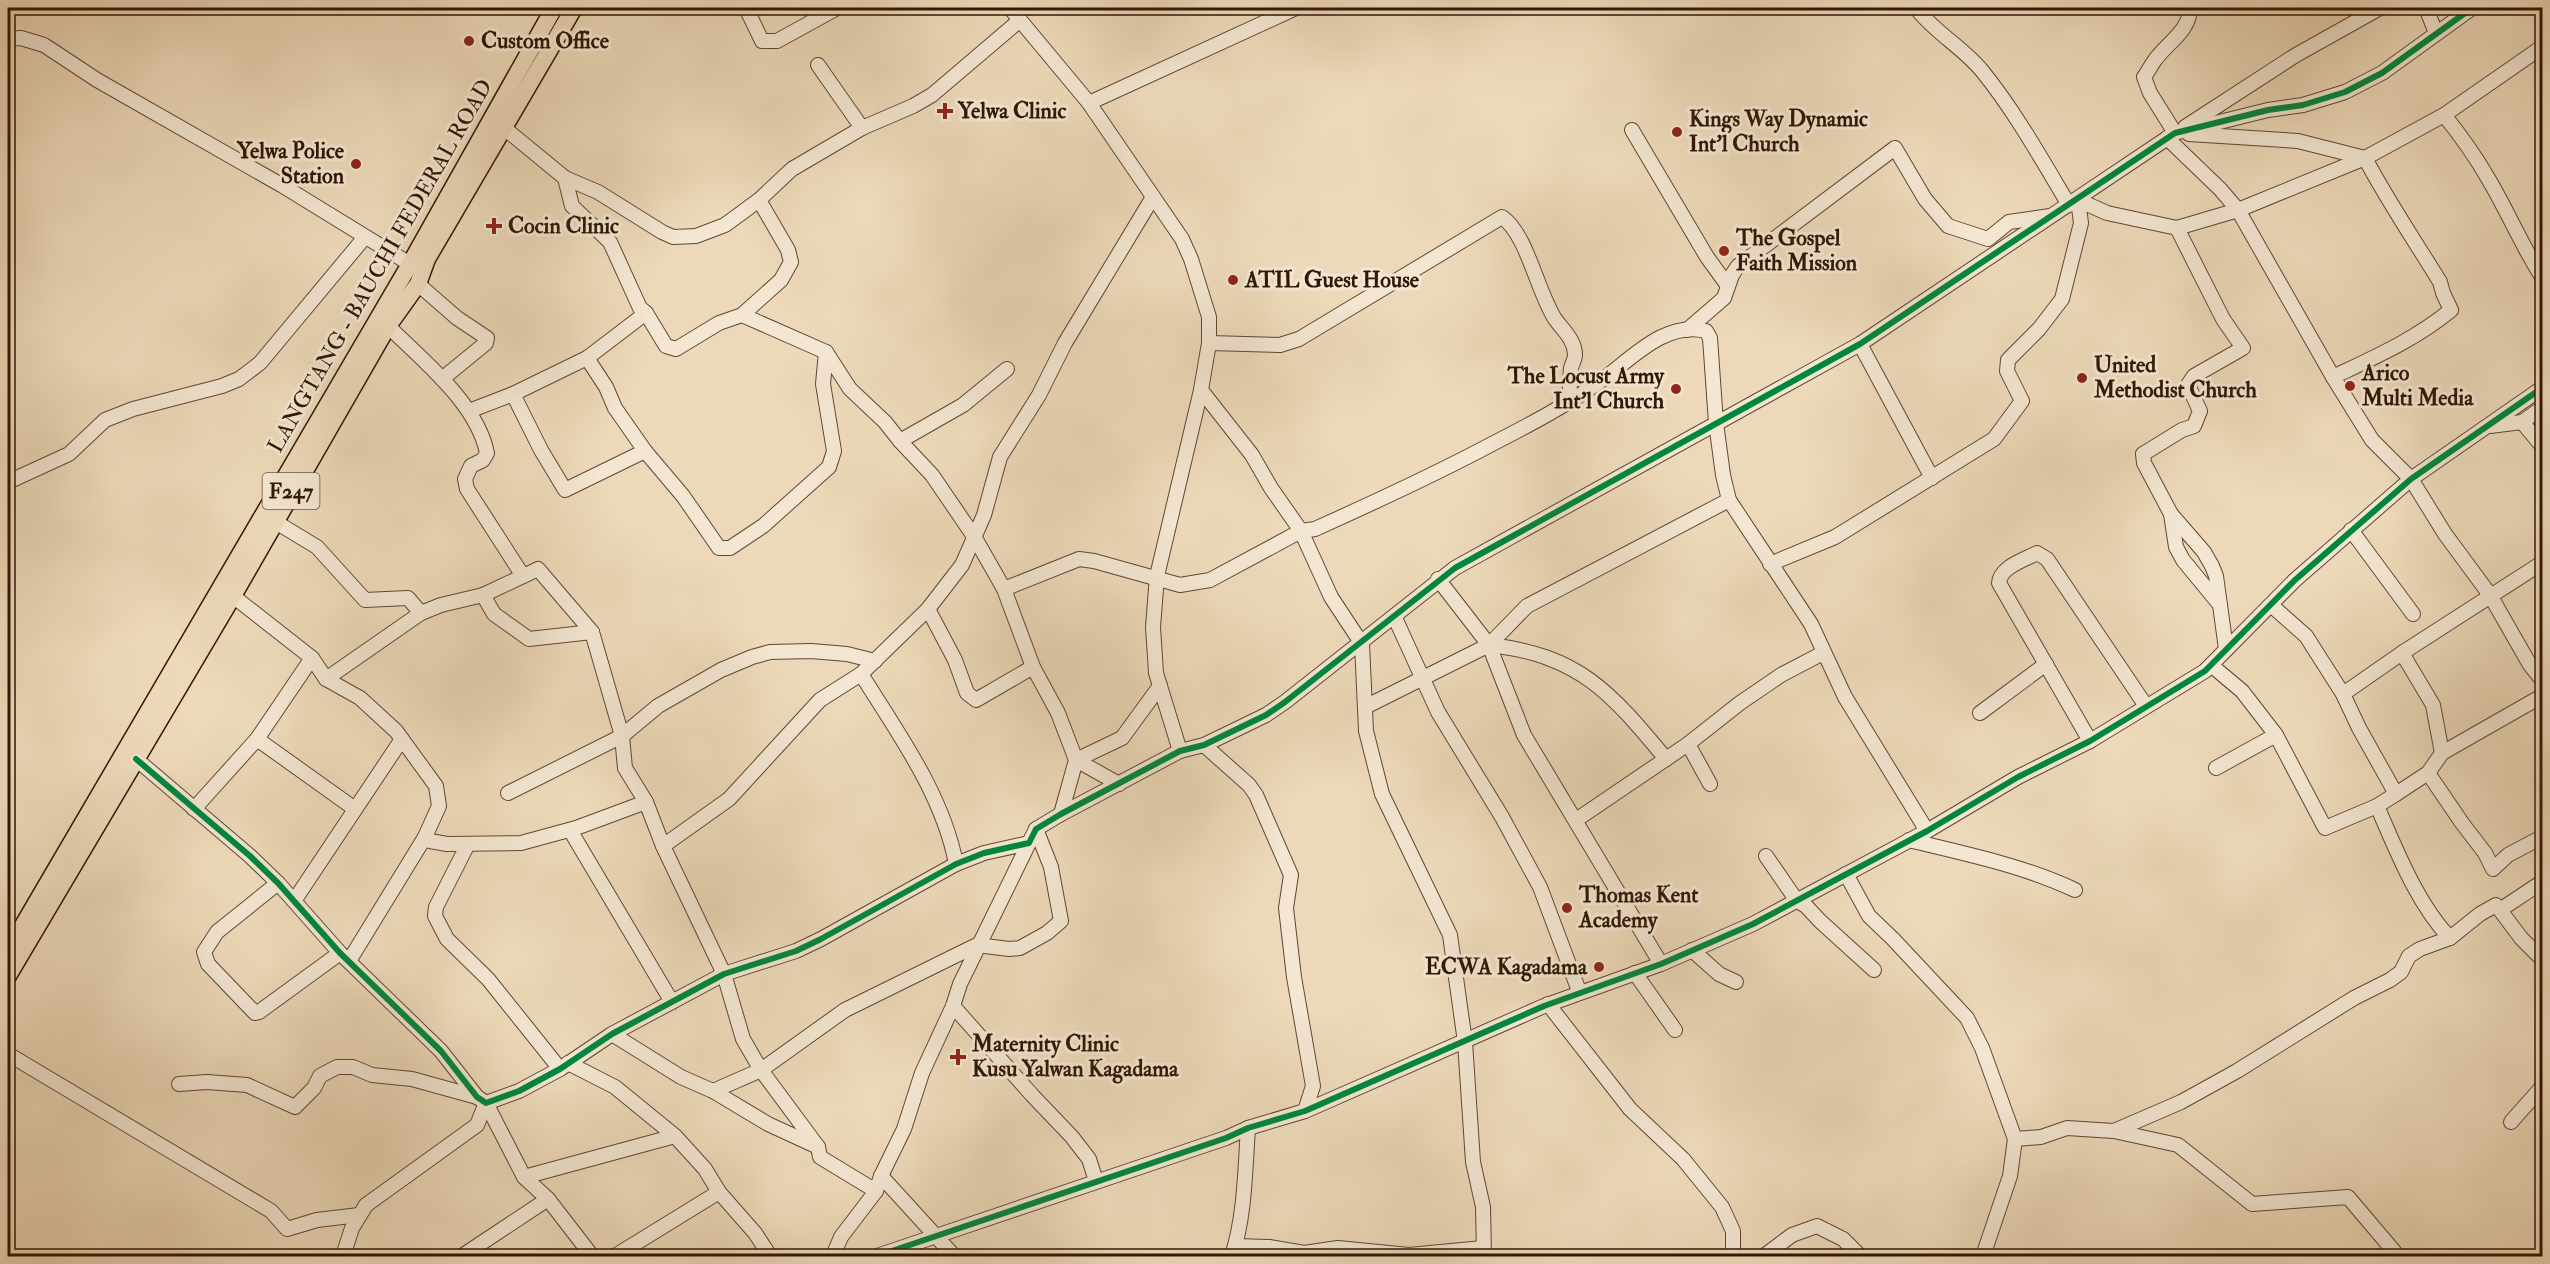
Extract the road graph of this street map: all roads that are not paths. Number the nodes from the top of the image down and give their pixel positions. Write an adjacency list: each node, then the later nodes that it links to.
1 (554, 8): 32 (main road, LANGTANG - BAUCHI FEDERAL ROAD / F247)
2 (574, 8): 19 (main road, F247)
3 (746, 8): 4 (street)
4 (837, 8)
5 (1010, 8): 12 (street)
6 (1296, 8): 17 (street)
7 (1916, 8): 27 (street)
8 (2190, 8): 22 (street)
9 (2380, 8): 22 (street)
10 (2426, 8): 13 (street)
11 (2472, 8): 13 (street)
12 (1020, 20): 17 (street); 20 (street)
13 (2436, 33): 22 (street)
14 (8, 39): 31 (street)
15 (2542, 47): 18 (street)
16 (818, 65): 20 (street)
17 (1089, 103): 25 (street)
18 (2444, 115): 23 (street); 33 (street)
19 (504, 128): 24 (street); 34 (main road, F247)
20 (862, 128): 26 (street)
21 (1632, 130): 35 (street)
22 (2171, 135): 23 (street); 27 (street); 28 (street)
23 (2365, 158): 28 (street); 45 (street)
24 (565, 178): 26 (street); 36 (street)
25 (1153, 197): 40 (street); 67 (street)
26 (759, 200): 37 (street)
27 (2073, 203): 29 (street); 30 (street); 59 (street)
28 (2238, 210): 30 (street); 45 (street)
29 (2055, 215): 35 (street); 41 (street)
30 (2177, 228): 63 (street)
31 (365, 237): 32 (street); 61 (street)
32 (410, 264): 149 (main road, LANGTANG - BAUCHI FEDERAL ROAD / F247)
33 (2542, 277)
34 (418, 284): 38 (main road, F247); 46 (street)
35 (1728, 286): 39 (street)
36 (646, 313): 37 (street); 43 (street)
37 (742, 315): 42 (street)
38 (388, 326): 46 (street); 64 (main road, F247)
39 (1687, 330): 50 (street); 54 (street)
40 (1209, 343): 48 (street); 50 (street)
41 (1860, 344): 54 (street); 59 (street)
42 (826, 352): 56 (street); 58 (street)
43 (587, 358): 49 (street); 58 (street)
44 (1007, 369): 56 (street)
45 (2333, 377): 60 (street)
46 (442, 380): 52 (street)
47 (2542, 388): 55 (street)
48 (1201, 390): 66 (street); 71 (street)
49 (513, 394): 52 (street); 58 (street)
50 (1569, 401): 66 (street)
51 (2542, 408): 53 (street)
52 (469, 411): 70 (street)
53 (2522, 422): 55 (street); 57 (street)
54 (1716, 423): 62 (street); 72 (street)
55 (2488, 426): 60 (street)
56 (900, 441): 67 (street)
57 (2542, 446)
58 (645, 451)
59 (1932, 478): 69 (street)
60 (2411, 479): 65 (street); 75 (street)
61 (8, 482)
62 (1729, 500): 69 (street); 85 (street)
63 (2171, 514): 77 (street); 77 (street)
64 (274, 520): 76 (main road, F247); 80 (street)
65 (2351, 530): 78 (street); 81 (street)
66 (1300, 531): 71 (street); 84 (street)
67 (975, 538): 73 (street); 79 (street)
68 (2542, 563): 75 (street)
69 (1770, 564): 87 (street)
70 (523, 576): 74 (street); 83 (street)
71 (1156, 579): 73 (street); 98 (street)
72 (1438, 579): 82 (street); 85 (street)
73 (1004, 589): 93 (street)
74 (483, 595): 80 (street); 83 (street)
75 (2490, 595): 88 (street); 97 (street)
76 (233, 596): 89 (street); 113 (main road, F247)
77 (2220, 605): 86 (street)
78 (2271, 605): 86 (street); 99 (street)
79 (928, 609): 90 (street); 93 (street)
80 (421, 613): 96 (street)
81 (2412, 614)
82 (1395, 618): 84 (street); 95 (street)
83 (592, 632): 105 (street)
84 (1362, 644): 102 (street); 109 (street)
85 (1489, 645): 95 (street); 114 (street); 127 (street)
86 (2226, 649): 92 (street)
87 (1823, 653): 110 (street); 130 (street)
88 (2402, 653): 99 (street); 112 (street)
89 (312, 658): 96 (street); 106 (street)
90 (875, 661): 94 (street); 105 (street)
91 (2046, 664): 101 (street); 103 (street); 108 (street)
92 (2211, 665): 101 (street); 104 (street)
93 (1033, 667): 115 (street)
94 (861, 674): 136 (street); 138 (street)
95 (1422, 678): 102 (street); 158 (street)
96 (326, 679): 107 (street)
97 (2542, 680)
98 (1160, 686): 111 (street); 115 (street)
99 (2343, 694): 121 (street)
100 (2542, 696): 112 (street)
101 (2146, 705): 108 (street)
102 (1365, 707): 164 (street)
103 (1980, 713)
104 (2276, 735): 116 (street); 123 (street)
105 (622, 736): 120 (street); 122 (street)
106 (256, 739): 124 (street); 125 (street)
107 (402, 739): 125 (street); 131 (street)
108 (2090, 741): 130 (street)
109 (1204, 744): 111 (street); 172 (street)
110 (1689, 744): 114 (street); 119 (street)
111 (1180, 751): 118 (street)
112 (2442, 753): 117 (street)
113 (136, 759): 124 (street); 156 (main road, F247)
114 (1666, 759): 127 (street)
115 (1076, 760): 118 (street); 126 (street)
116 (2216, 768)
117 (2428, 773): 121 (street); 132 (street)
118 (1119, 784): 126 (street)
119 (1710, 784)
120 (508, 793)
121 (2397, 794): 123 (street)
122 (646, 802): 129 (street); 136 (street)
123 (2377, 806): 146 (street)
124 (194, 809): 141 (street)
125 (355, 809): 143 (street)
126 (1061, 814): 128 (street)
127 (1576, 820): 152 (street)
128 (1036, 829): 134 (street); 147 (street)
129 (570, 830): 135 (street); 159 (street)
130 (1927, 831): 133 (street)
131 (425, 837): 135 (street); 150 (street)
132 (2542, 837)
133 (1909, 840): 139 (street); 142 (street)
134 (1029, 843): 138 (street); 147 (street)
135 (468, 844): 166 (street)
136 (663, 846): 155 (street)
137 (1766, 856): 144 (street)
138 (956, 864): 155 (street)
139 (1846, 873): 144 (street); 177 (street)
140 (2542, 882): 145 (street)
141 (278, 883): 143 (street); 150 (street)
142 (2074, 890)
143 (294, 901): 150 (street)
144 (1797, 901): 148 (street); 153 (street)
145 (2500, 910): 146 (street); 151 (street)
146 (2450, 938): 175 (street)
147 (977, 945): 161 (street); 167 (street)
148 (1692, 950): 152 (street); 157 (street)
149 (8, 951)
150 (344, 957): 171 (street)
151 (2542, 959)
152 (1661, 964): 154 (street)
153 (1874, 970)
154 (1635, 973): 158 (street); 162 (street)
155 (724, 974): 159 (street); 167 (street)
156 (8, 976)
157 (1736, 982)
158 (1580, 991): 160 (street)
159 (672, 1002): 163 (street)
160 (1548, 1004): 164 (street); 198 (street)
161 (953, 1006): 179 (street); 181 (street)
162 (1676, 1030)
163 (612, 1034): 166 (street); 170 (street)
164 (1464, 1042): 172 (street); 188 (street)
165 (8, 1054): 185 (street)
166 (564, 1066): 171 (street); 176 (street)
167 (761, 1070): 170 (street); 178 (street)
168 (178, 1084): 171 (street)
169 (2542, 1087): 173 (street)
170 (713, 1090): 178 (street)
171 (482, 1100): 180 (street); 185 (street)
172 (1305, 1111): 174 (street)
173 (2511, 1122)
174 (1248, 1128): 181 (street); 187 (street)
175 (2114, 1131): 177 (street); 202 (street)
176 (675, 1136): 180 (street); 183 (street)
177 (2015, 1139): 201 (street)
178 (818, 1147): 182 (street)
179 (881, 1176): 182 (street); 186 (street)
180 (524, 1177): 184 (street)
181 (1096, 1181): 186 (street)
182 (876, 1191): 190 (street)
183 (719, 1192): 194 (street); 195 (street)
184 (548, 1199): 192 (street); 193 (street)
185 (358, 1215): 189 (street)
186 (938, 1237): 196 (street); 197 (street)
187 (1233, 1251): 191 (street)
188 (1483, 1252): 191 (street)
189 (346, 1255)
190 (833, 1256)
191 (1409, 1256)
192 (462, 1257)
193 (592, 1257)
194 (615, 1257)
195 (770, 1257)
196 (877, 1257)
197 (954, 1257)
198 (1733, 1257)
199 (1764, 1257): 200 (street)
200 (1860, 1257)
201 (1983, 1257)
202 (2398, 1257)

